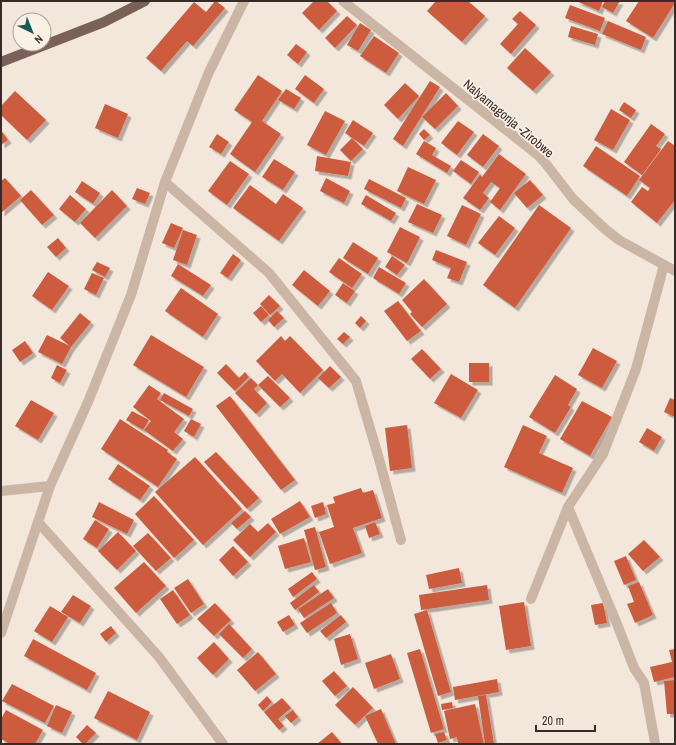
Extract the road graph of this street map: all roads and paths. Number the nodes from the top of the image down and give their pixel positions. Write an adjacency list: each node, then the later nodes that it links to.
1 (145, 1): 4 (main road)
2 (244, 1): 5 (street)
3 (343, 1): 6 (street, Nalyamagonja -Zirobwe)
4 (1, 62)
5 (165, 182): 8 (street); 12 (street)
6 (664, 265): 7 (street, Nalyamagonja -Zirobwe); 10 (street)
7 (675, 271)
8 (50, 486): 9 (street); 11 (street)
9 (1, 490)
10 (568, 507): 13 (street); 16 (street)
11 (38, 522): 14 (street); 15 (street)
12 (401, 540)
13 (531, 599)
14 (1, 633)
15 (223, 744)
16 (655, 744)

